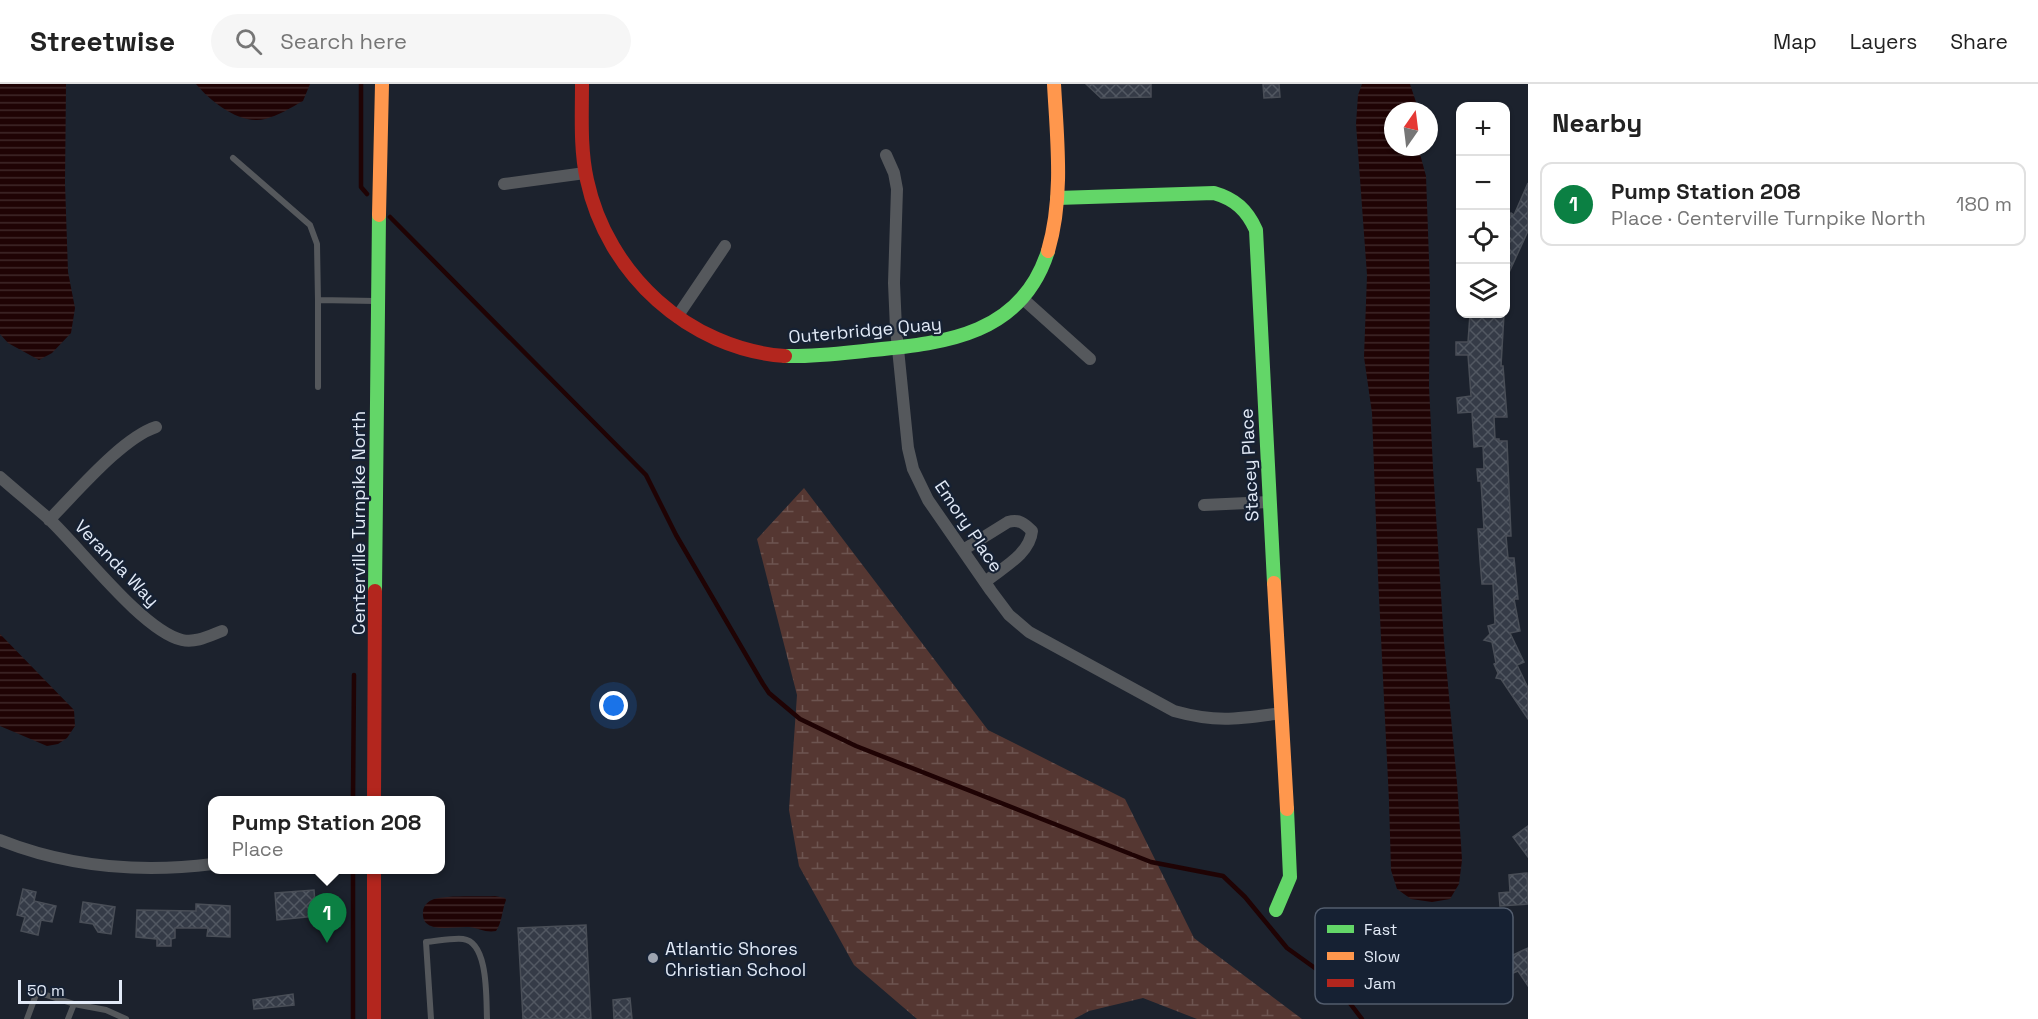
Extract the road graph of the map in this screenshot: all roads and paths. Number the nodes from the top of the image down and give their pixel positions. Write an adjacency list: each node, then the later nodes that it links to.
1 (382, 84): 12 (street, Centerville Turnpike North)
2 (582, 84): 6 (street, Outerbridge Quay)
3 (1054, 84): 8 (street, Outerbridge Quay)
4 (886, 155): 14 (street, Emory Place)
5 (233, 158): 11 (lane)
6 (585, 173): 7 (street); 13 (street, Outerbridge Quay)
7 (504, 184)
8 (1057, 198): 10 (street, Outerbridge Quay); 19 (street, Stacey Place)
9 (725, 246): 13 (street)
10 (1022, 298): 14 (street, Outerbridge Quay); 15 (street)
11 (318, 300): 12 (lane); 16 (lane)
12 (377, 301): 26 (street, Centerville Turnpike North)
13 (677, 317): 14 (street, Outerbridge Quay)
14 (898, 348): 22 (street, Emory Place)
15 (1090, 358)
16 (318, 387)
17 (156, 427): 21 (street)
18 (0, 477): 21 (street, Veranda Way)
19 (1269, 502): 20 (street); 25 (street, Stacey Place)
20 (1204, 505)
21 (49, 520): 24 (street, Veranda Way)
22 (963, 550): 23 (street, Emory Place); 23 (street)
23 (985, 582): 25 (street, Emory Place)
24 (222, 631)
25 (1282, 713): 30 (street, Stacey Place)
26 (374, 796)
27 (0, 840): 28 (street)
28 (208, 864)
29 (374, 874): 35 (street)
30 (1276, 910)
31 (74, 1004): 32 (lane); 33 (lane); 34 (lane)
32 (27, 1019)
33 (68, 1019)
34 (126, 1019)
35 (374, 1019)
36 (431, 1019): 37 (lane)
37 (487, 1019)

